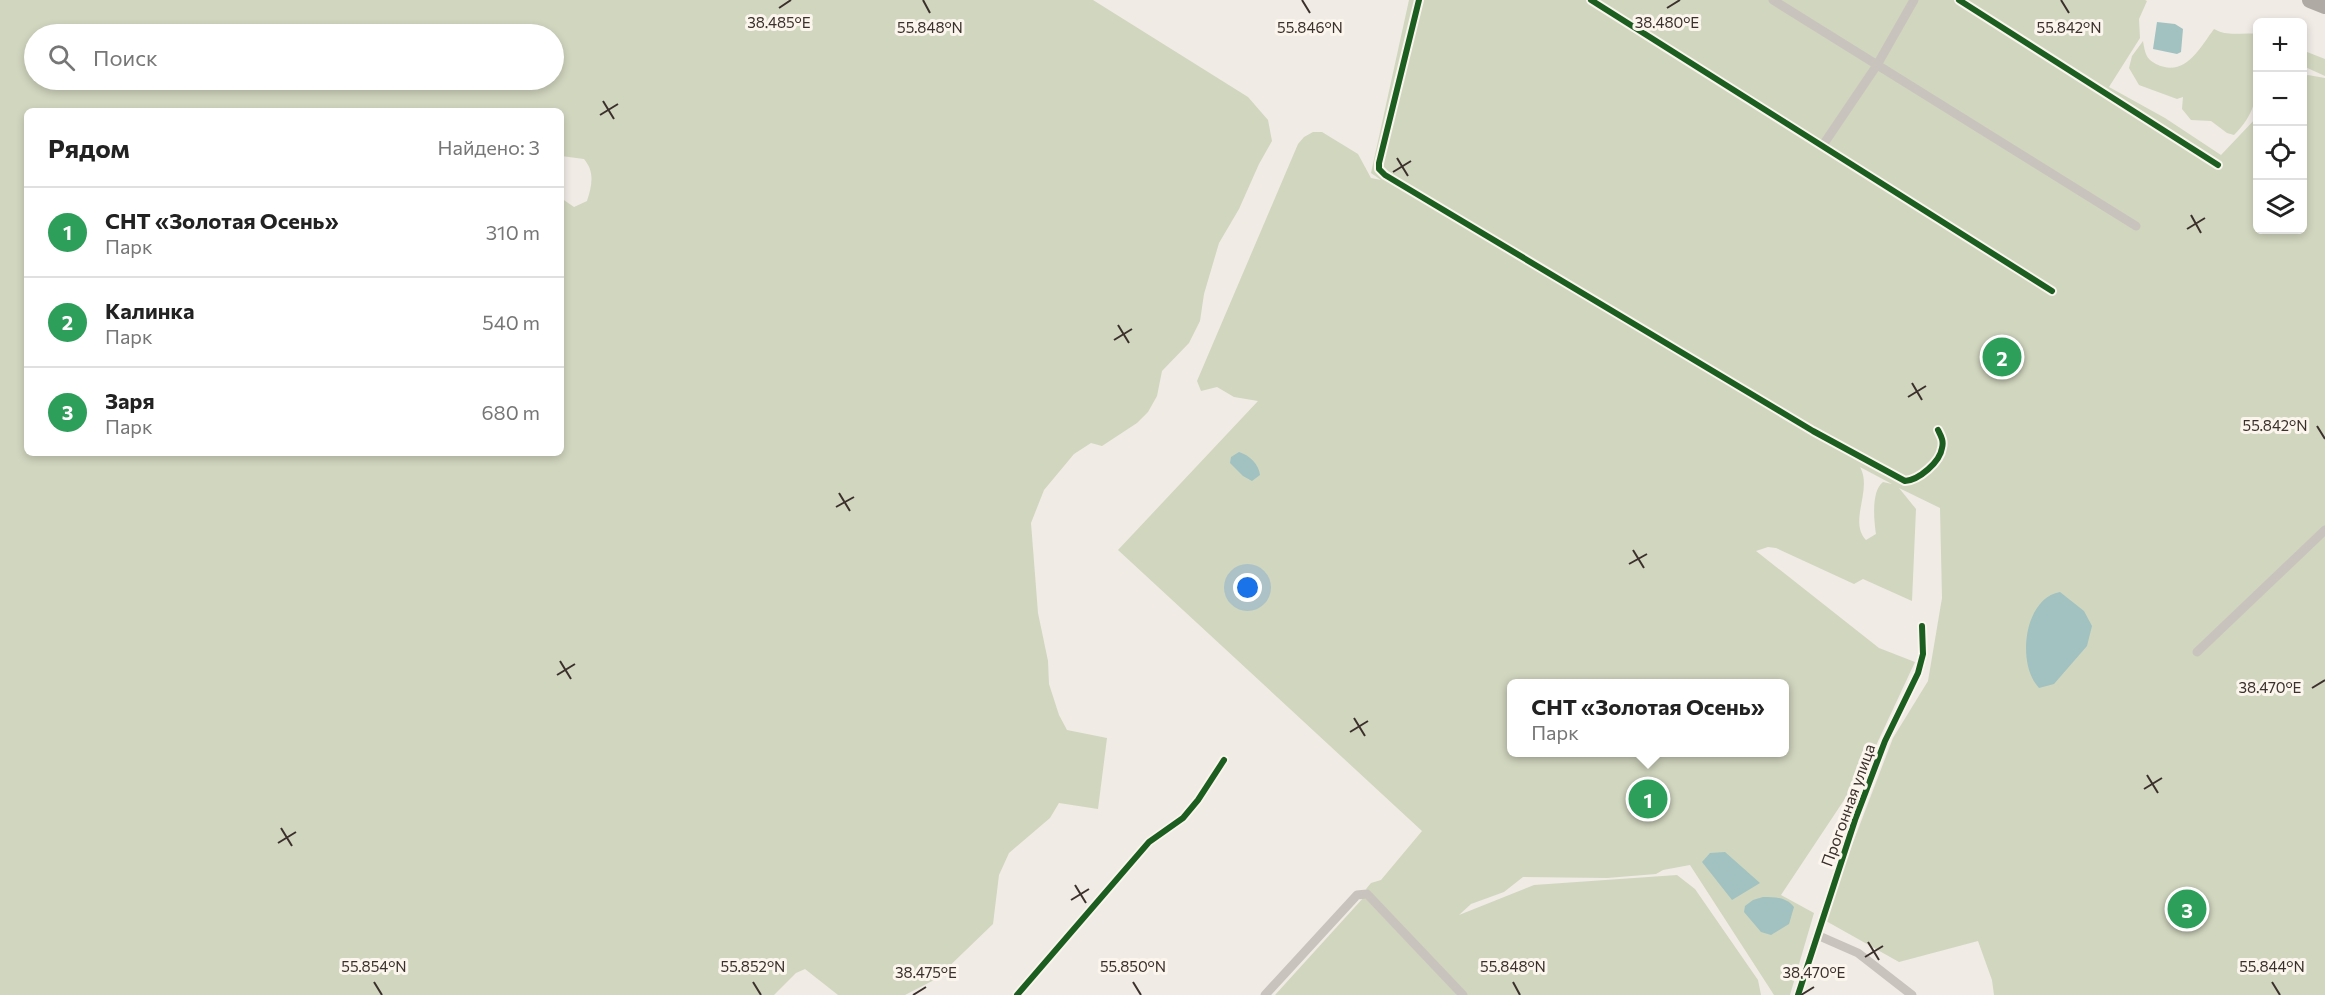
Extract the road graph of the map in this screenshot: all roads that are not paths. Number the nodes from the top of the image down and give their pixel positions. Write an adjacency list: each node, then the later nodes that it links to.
1 (1419, 0): 13 (street)
2 (1591, 0): 9 (street)
3 (1773, 0): 8 (street)
4 (1914, 0): 8 (street)
5 (1959, 0): 10 (street)
6 (2310, 0): 7 (highway)
7 (2325, 6)
8 (1877, 65): 9 (street); 11 (street)
9 (1823, 145): 12 (street)
10 (2218, 165)
11 (2136, 226)
12 (2052, 291)
13 (1938, 430)
14 (2325, 530): 16 (street)
15 (1922, 626): 18 (street, Прогонная улица)
16 (2197, 652)
17 (1224, 760): 19 (street)
18 (1817, 935): 22 (street, Прогонная улица); 23 (street)
19 (1017, 995)
20 (1265, 995): 21 (street)
21 (1463, 995)
22 (1798, 995)
23 (1912, 995)

